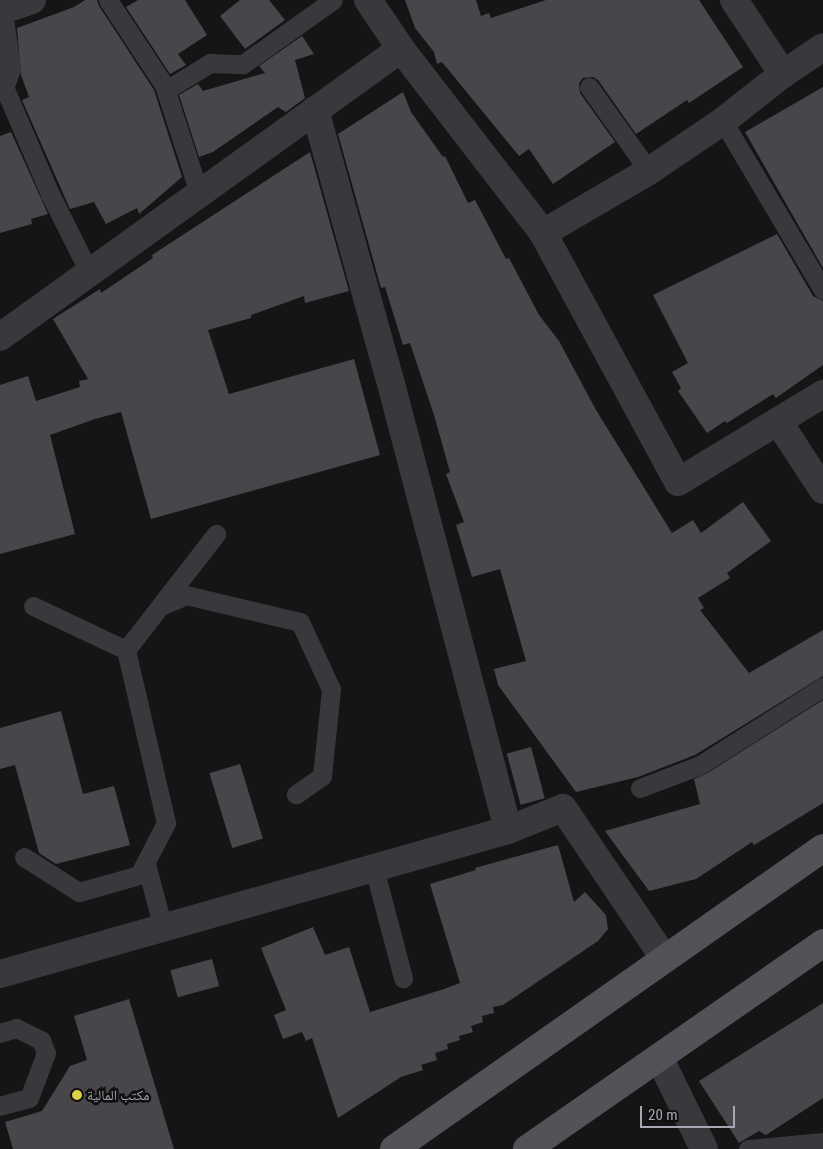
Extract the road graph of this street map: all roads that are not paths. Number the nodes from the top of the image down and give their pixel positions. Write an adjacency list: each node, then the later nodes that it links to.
1 (32, 0): 6 (street)
2 (108, 0): 13 (lane)
3 (334, 0): 13 (lane)
4 (368, 0): 9 (street)
5 (734, 0): 10 (street)
6 (0, 11)
7 (0, 19): 11 (street)
8 (823, 47): 10 (street)
9 (401, 49): 14 (street); 18 (street)
10 (783, 74): 15 (street)
11 (1, 85): 19 (lane)
12 (589, 87): 16 (lane)
13 (166, 90): 17 (lane)
14 (315, 110): 17 (street); 32 (street)
15 (723, 121): 16 (street); 20 (lane)
16 (649, 171): 18 (street)
17 (199, 194): 19 (street)
18 (543, 233): 23 (street)
19 (89, 272): 21 (street)
20 (823, 290)
21 (0, 337)
22 (823, 394): 23 (street)
23 (778, 421): 24 (street)
24 (823, 490)
25 (216, 534): 27 (lane)
26 (33, 606): 28 (lane)
27 (160, 606): 28 (lane); 31 (lane)
28 (126, 650): 35 (lane)
29 (823, 687): 30 (lane)
30 (640, 788)
31 (296, 794)
32 (508, 830): 36 (street); 39 (street)
33 (823, 848): 39 (main road)
34 (24, 857): 35 (lane)
35 (146, 864): 37 (lane)
36 (374, 868): 37 (street); 41 (lane)
37 (163, 928): 40 (street)
38 (823, 943): 43 (main road)
39 (665, 959): 46 (main road)
40 (0, 974)
41 (403, 978)
42 (0, 1032): 44 (lane)
43 (659, 1057): 47 (main road); 48 (street)
44 (0, 1106)
45 (823, 1142): 49 (lane)
46 (394, 1149)
47 (527, 1149)
48 (704, 1149)
49 (748, 1149)

